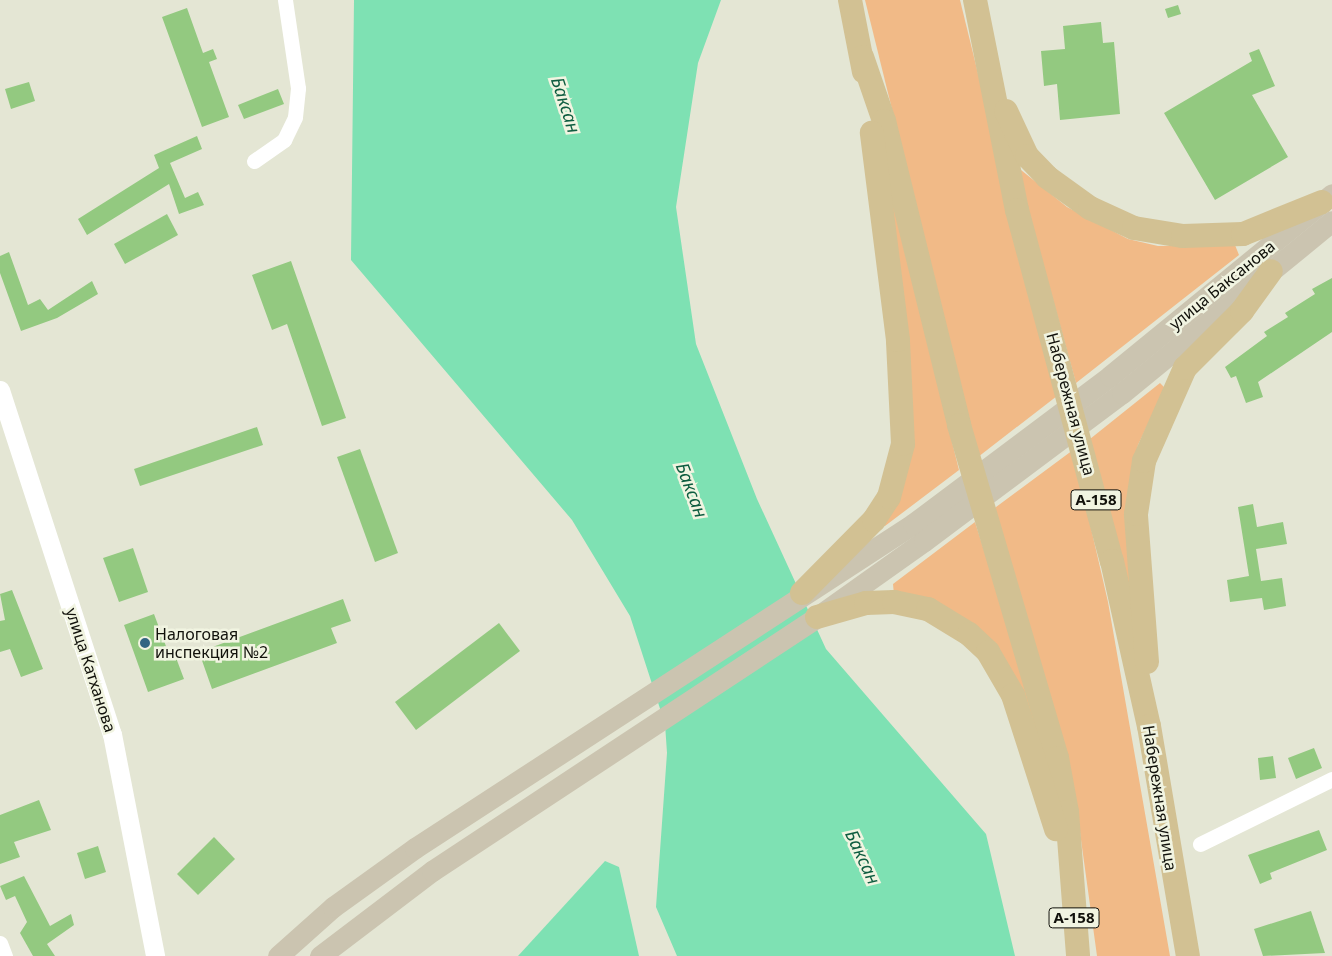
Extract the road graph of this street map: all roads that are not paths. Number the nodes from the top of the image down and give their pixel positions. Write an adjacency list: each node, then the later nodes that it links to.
1 (285, 0): 6 (street)
2 (850, 0): 5 (main road, А-158)
3 (975, 0): 4 (main road, Набережная улица / А-158)
4 (984, 48): 7 (main road); 14 (main road, Набережная улица / А-158)
5 (862, 57): 12 (main road); 17 (main road, А-158)
6 (254, 161)
7 (1329, 205): 8 (main road, улица Баксанова); 9 (main road, улица Баксанова)
8 (1271, 272): 9 (main road, улица Баксанова); 14 (main road)
9 (1116, 384): 11 (main road)
10 (0, 390): 22 (street, улица Катханова)
11 (918, 533): 12 (main road); 13 (main road)
12 (802, 593): 23 (main road)
13 (817, 618): 17 (main road); 24 (main road)
14 (1149, 726): 20 (main road, Набережная улица / А-158)
15 (1332, 779): 16 (street)
16 (1200, 844)
17 (1070, 879): 18 (main road, А-158)
18 (1074, 917): 25 (main road, А-158); 26 (main road)
19 (0, 943): 21 (street)
20 (1185, 952)
21 (5, 956)
22 (155, 956)
23 (278, 956)
24 (320, 956)
25 (1078, 956)
26 (1088, 956)

